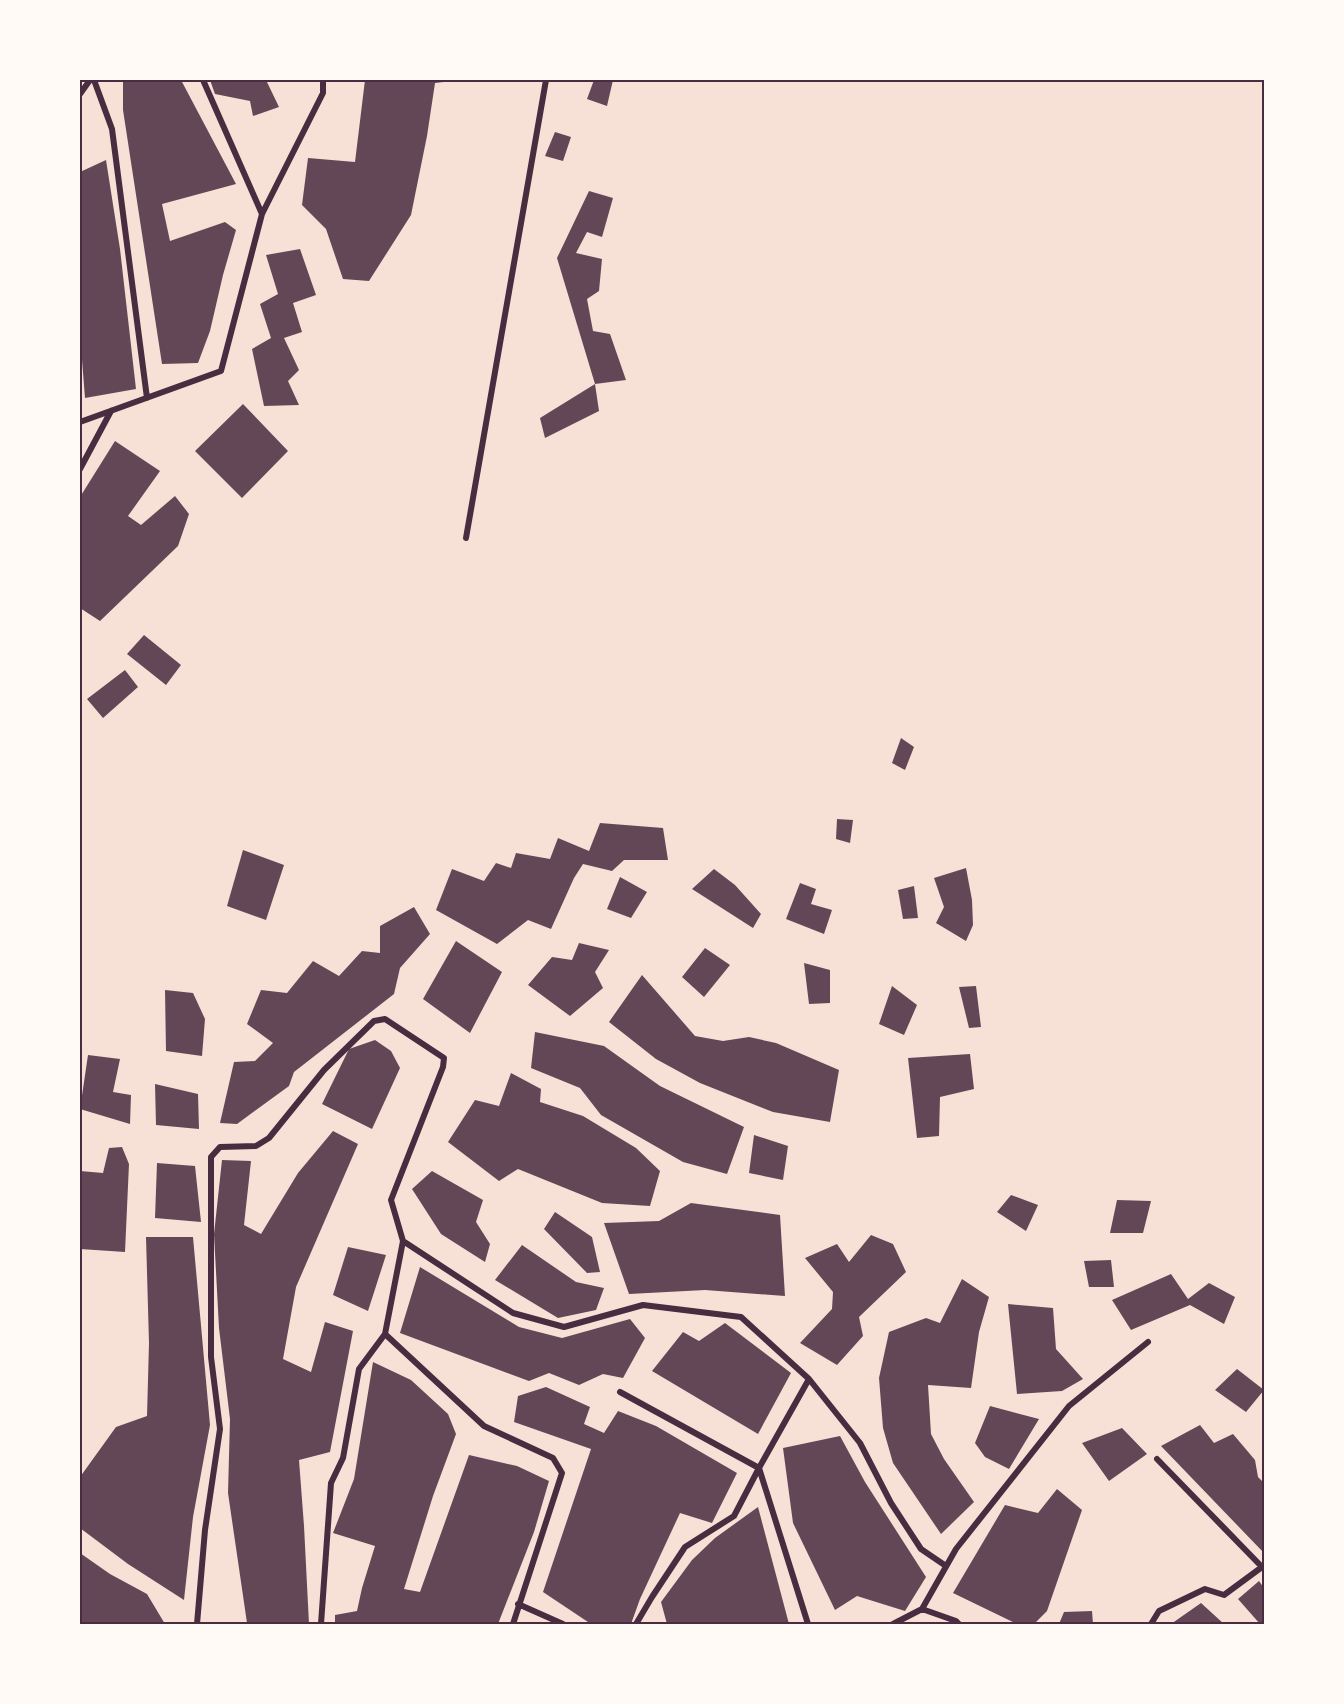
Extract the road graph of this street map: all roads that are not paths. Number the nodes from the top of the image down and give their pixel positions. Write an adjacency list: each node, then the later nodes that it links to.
1 (92, 80): 5 (street); 7 (street)
2 (202, 80): 6 (street)
3 (323, 80): 6 (street)
4 (546, 80): 11 (street)
5 (80, 94)
6 (262, 214): 7 (street)
7 (147, 398): 8 (street)
8 (111, 411): 9 (street); 10 (street)
9 (80, 422)
10 (80, 469)
11 (466, 538)
12 (403, 1241): 13 (street); 15 (street); 23 (street)
13 (385, 1334): 21 (street); 24 (street)
14 (1148, 1342): 19 (street)
15 (809, 1379): 18 (street); 19 (street)
16 (620, 1392): 18 (street)
17 (1157, 1459): 20 (street)
18 (759, 1468): 27 (street); 28 (street)
19 (946, 1566): 22 (street)
20 (1263, 1568): 31 (street)
21 (518, 1604): 25 (street); 26 (street)
22 (922, 1609): 29 (street); 30 (street)
23 (197, 1624)
24 (321, 1624)
25 (513, 1624)
26 (563, 1624)
27 (636, 1624)
28 (808, 1624)
29 (894, 1624)
30 (958, 1624)
31 (1151, 1624)

